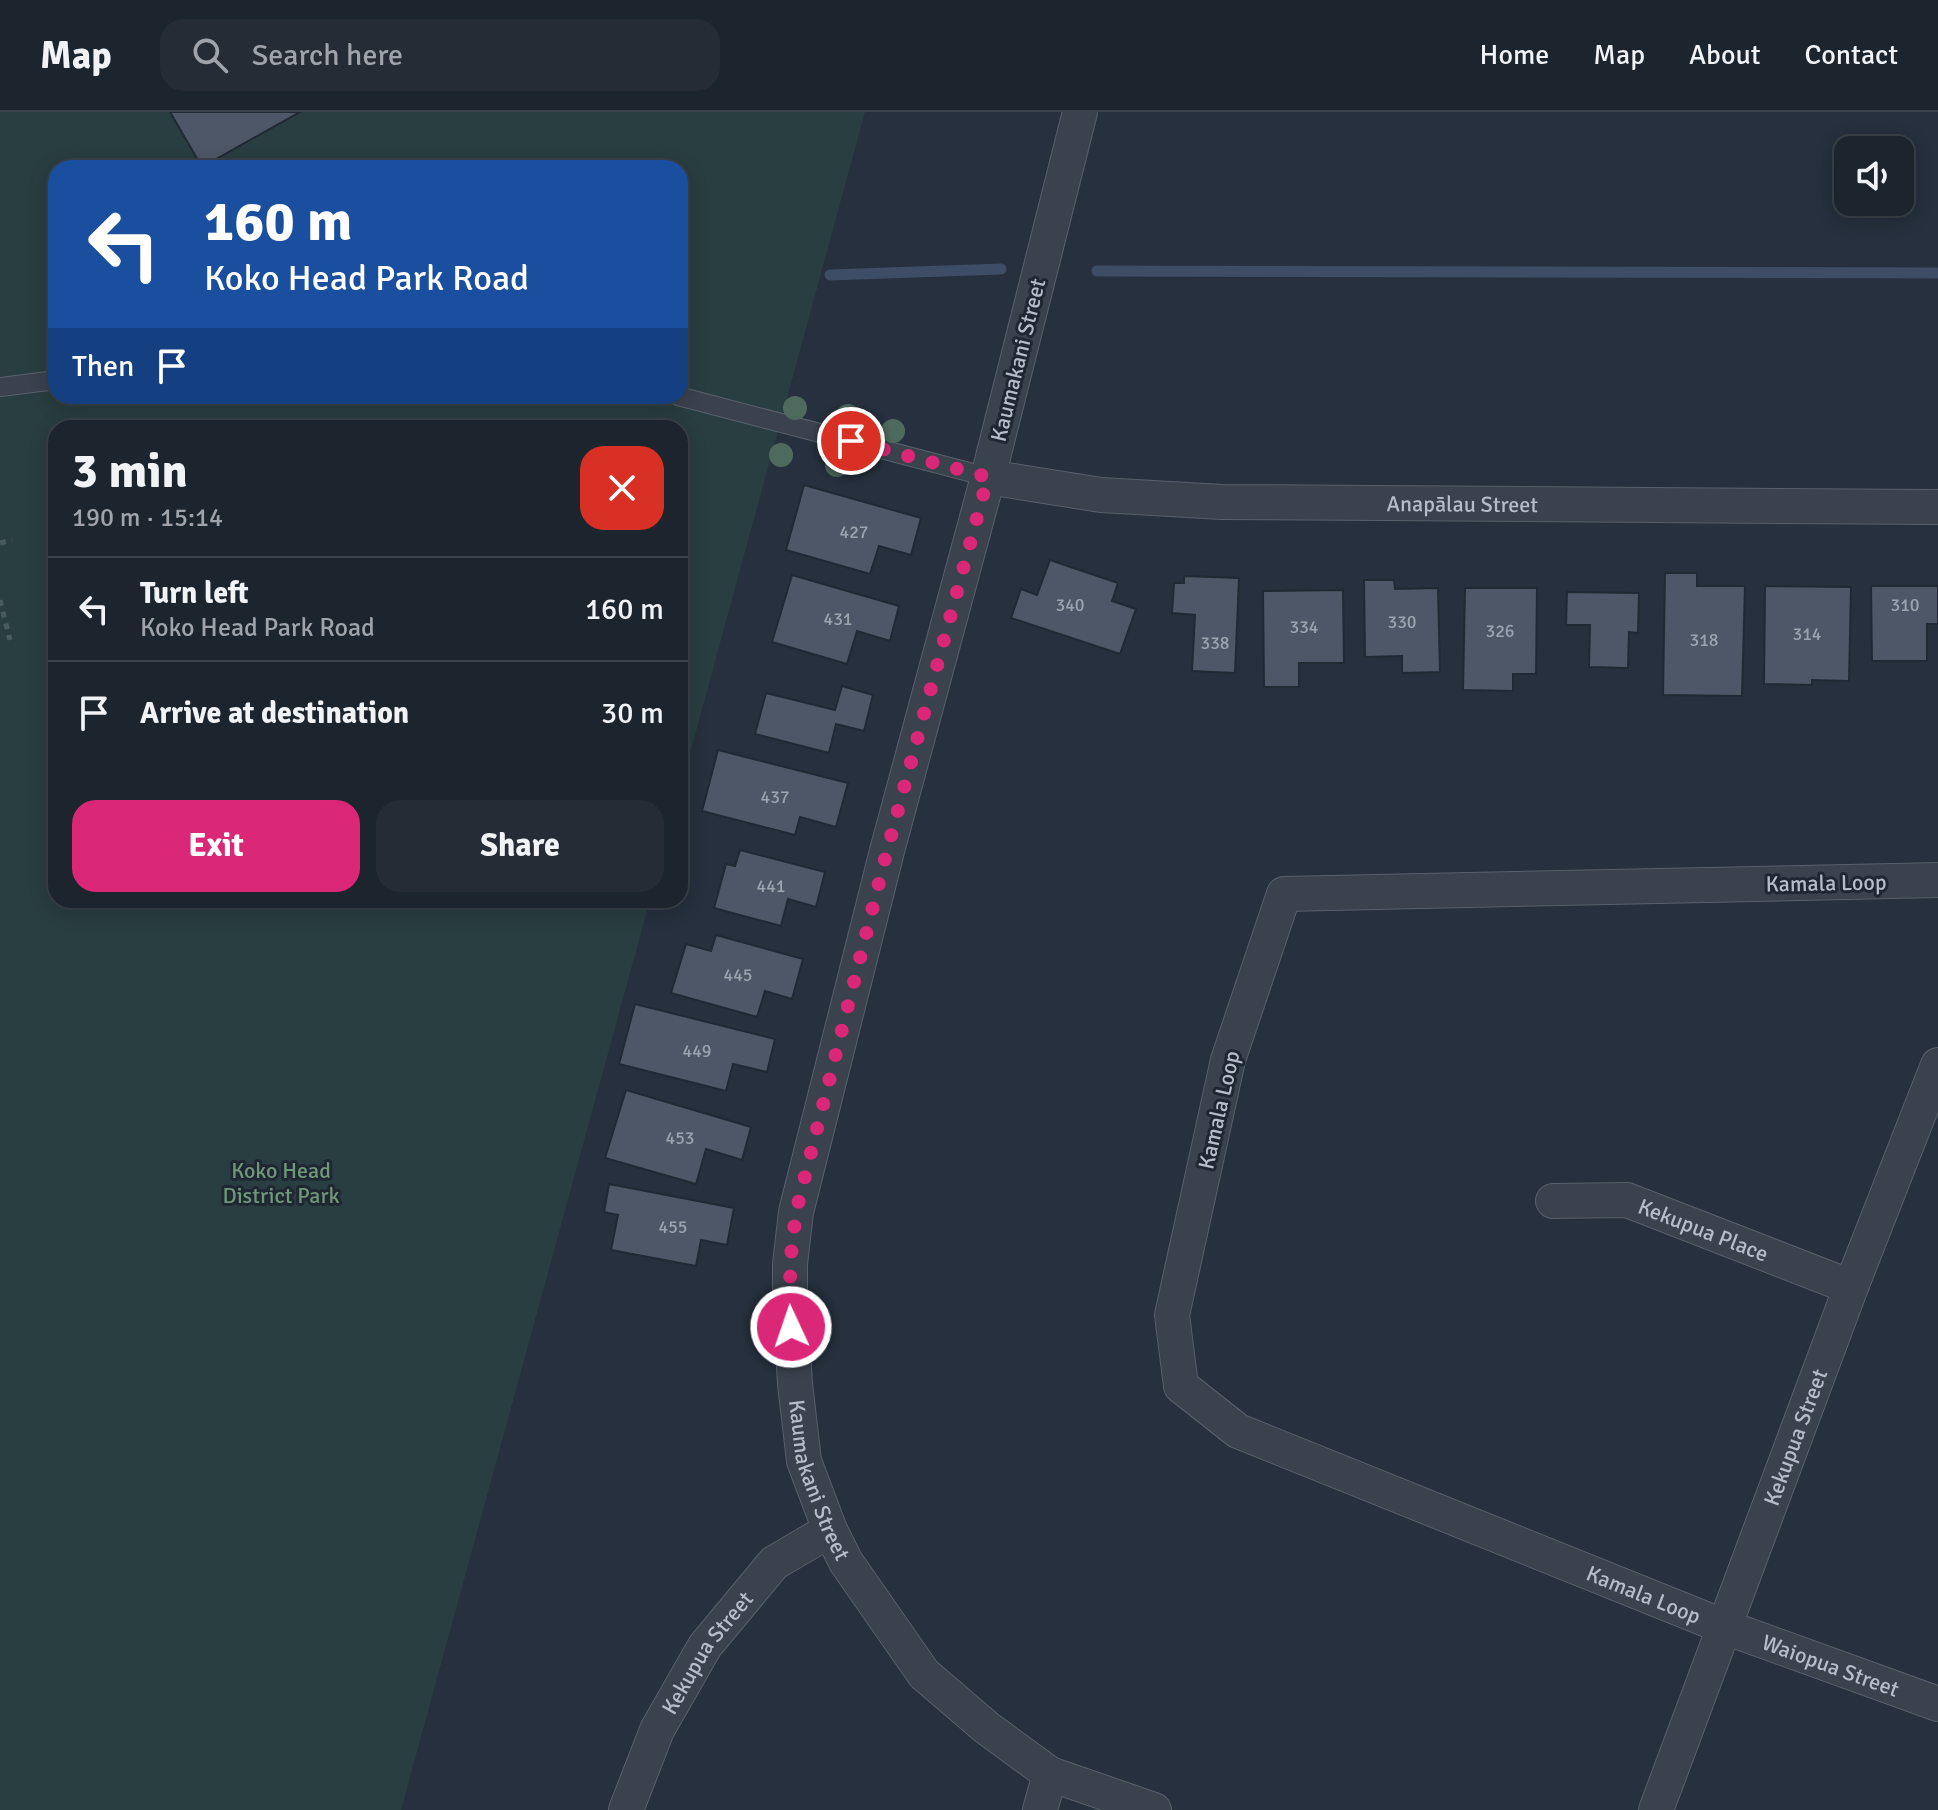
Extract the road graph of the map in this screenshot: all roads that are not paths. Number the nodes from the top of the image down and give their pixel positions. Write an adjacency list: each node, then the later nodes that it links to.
1 (1080, 112): 5 (street, Kaumakani Street)
2 (48, 381): 3 (lane)
3 (0, 387)
4 (688, 399): 5 (lane)
5 (988, 477): 6 (street, Anapālau Street); 11 (street, Kaumakani Street)
6 (1938, 507)
7 (1938, 880): 12 (street, Kamala Loop)
8 (1938, 1065): 10 (street, Kekupua Street)
9 (1553, 1201): 10 (street, Kekupua Place)
10 (1851, 1287): 12 (street, Kekupua Street)
11 (830, 1530): 14 (street, Kaumakani Street); 15 (street, Kekupua Street)
12 (1725, 1627): 13 (street, Waiopua Street); 18 (street, Kekupua Street)
13 (1938, 1704)
14 (1050, 1774): 16 (street); 17 (street, Kaumakani Street)
15 (626, 1810)
16 (1040, 1810)
17 (1154, 1810)
18 (1656, 1810)

